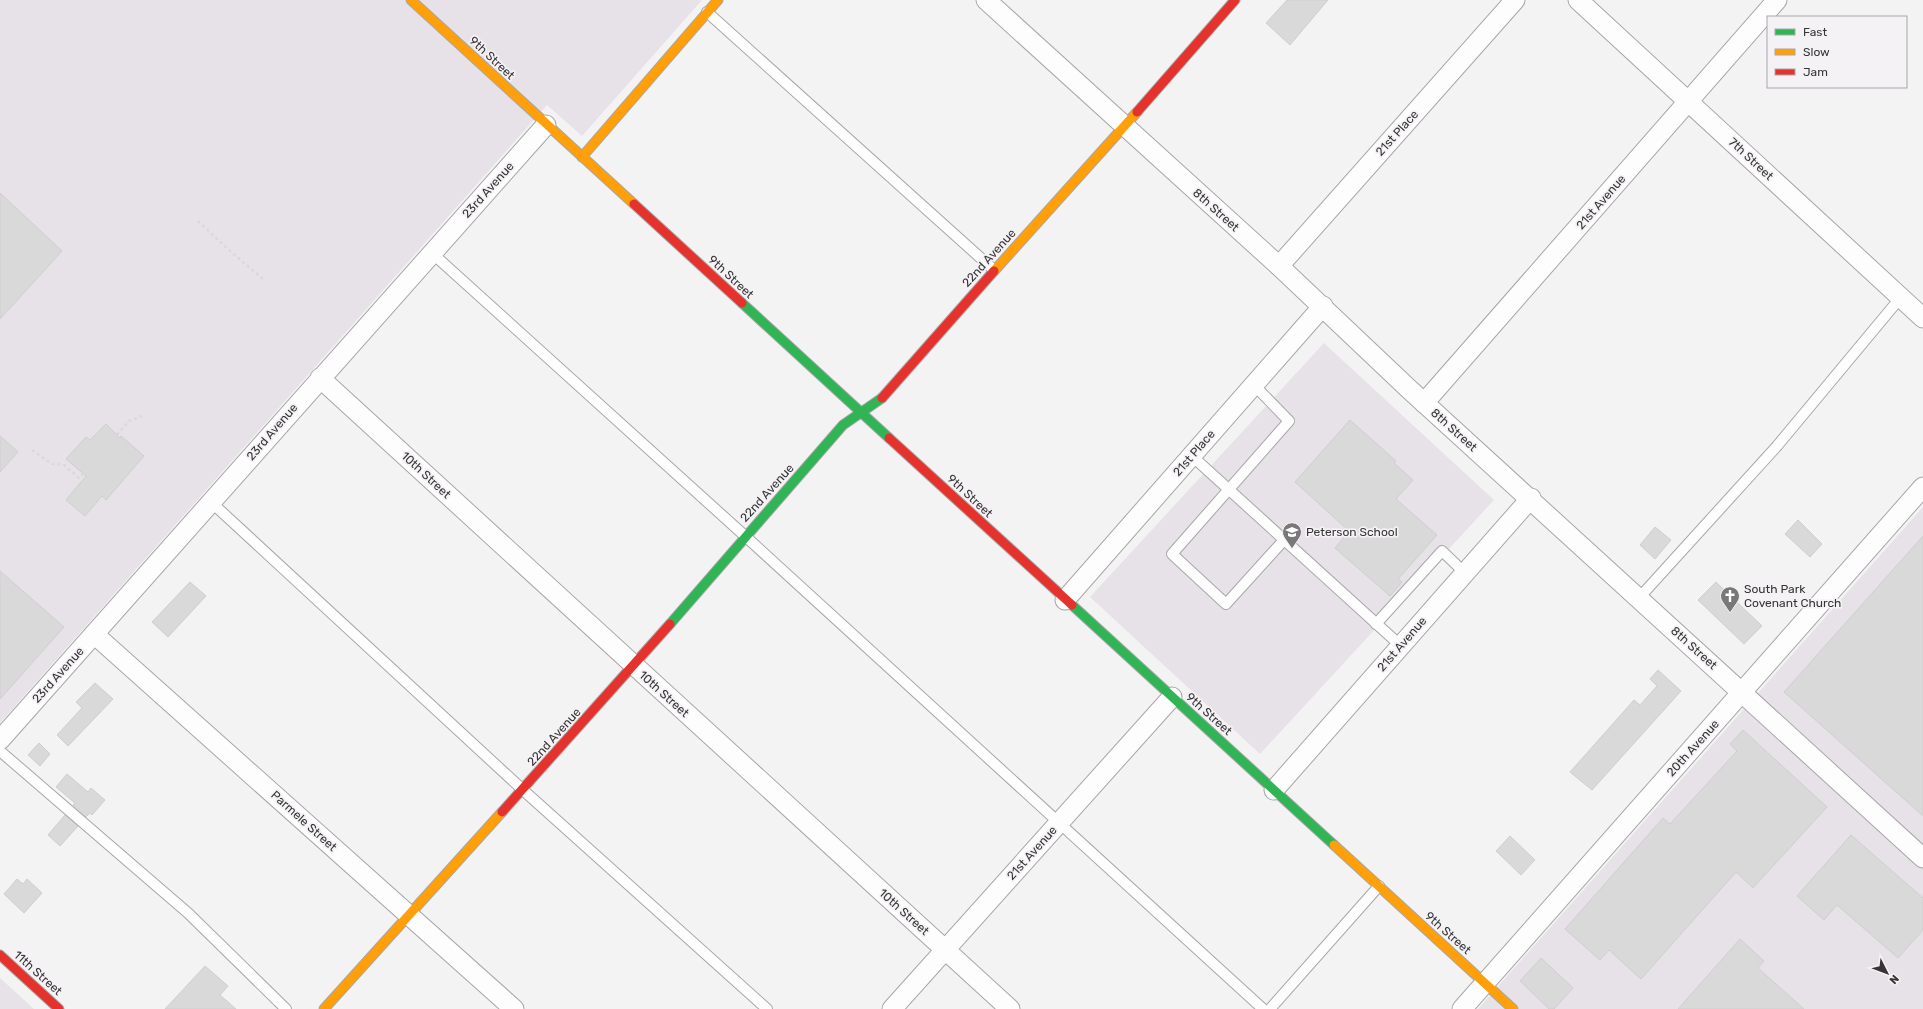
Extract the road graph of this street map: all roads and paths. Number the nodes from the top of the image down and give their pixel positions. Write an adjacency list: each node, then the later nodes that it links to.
1 (411, 0): 10 (street, 9th Street)
2 (718, 0): 8 (street)
3 (986, 0): 11 (street, 8th Street)
4 (1235, 0): 11 (street, 22nd Avenue)
5 (1514, 0): 15 (street, 21st Place)
6 (1578, 0): 9 (street, 7th Street)
7 (1777, 0): 9 (street, 21st Avenue)
8 (708, 12): 12 (street); 16 (lane)
9 (1689, 102): 18 (street, 7th Street); 23 (street, 21st Avenue)
10 (546, 126): 12 (street, 9th Street); 14 (street, 23rd Avenue)
11 (1124, 127): 15 (street, 8th Street); 16 (street, 22nd Avenue)
12 (582, 156): 24 (street, 9th Street)
13 (198, 221): 17 (path)
14 (432, 253): 21 (street, 23rd Avenue); 32 (lane)
15 (1279, 266): 19 (street, 8th Street)
16 (994, 270): 24 (street, 22nd Avenue)
17 (263, 279)
18 (1901, 297): 20 (street, 7th Street); 35 (lane)
19 (1322, 306): 22 (street, 21st Place); 23 (street, 8th Street)
20 (1923, 318)
21 (320, 378): 31 (street, 23rd Avenue); 40 (street, 10th Street)
22 (1254, 385): 27 (street, 21st Place); 29 (lane)
23 (1424, 403): 30 (street, 8th Street)
24 (862, 413): 32 (street, 22nd Avenue); 36 (street, 9th Street)
25 (142, 416): 26 (path)
26 (32, 450)
27 (1192, 456): 29 (lane); 36 (street, 21st Place)
28 (1923, 487): 41 (street, 20th Avenue)
29 (1228, 490): 33 (lane); 33 (lane)
30 (1531, 498): 34 (street, 21st Avenue); 35 (street, 8th Street)
31 (211, 502): 38 (street, 23rd Avenue); 45 (lane)
32 (745, 536): 40 (street, 22nd Avenue); 47 (lane)
33 (1284, 540): 37 (lane)
34 (1465, 573): 37 (lane); 39 (street, 21st Avenue)
35 (1639, 598): 41 (street, 8th Street)
36 (1065, 600): 42 (street, 9th Street)
37 (1376, 624): 39 (lane)
38 (94, 634): 43 (street, 23rd Avenue); 50 (street, Parmele Street)
39 (1401, 646): 46 (street, 21st Avenue)
40 (634, 666): 45 (street, 22nd Avenue); 51 (street, 10th Street)
41 (1742, 692): 48 (street, 8th Street); 53 (street, 20th Avenue)
42 (1172, 697): 46 (street, 9th Street); 47 (street, 21st Avenue)
43 (0, 740)
44 (0, 751): 55 (lane)
45 (523, 790): 50 (street, 22nd Avenue); 58 (lane)
46 (1274, 790): 49 (street, 9th Street)
47 (1060, 823): 51 (street, 21st Avenue); 61 (lane)
48 (1923, 858)
49 (1379, 886): 53 (street, 9th Street); 62 (lane)
50 (410, 916): 56 (street, 22nd Avenue); 57 (street, Parmele Street)
51 (946, 950): 59 (street, 21st Avenue); 60 (street, 10th Street)
52 (0, 955): 54 (street, 11th Street)
53 (1485, 983): 63 (street, 20th Avenue); 64 (street, 9th Street)
54 (58, 1009)
55 (286, 1009)
56 (324, 1009)
57 (514, 1009)
58 (767, 1009)
59 (892, 1009)
60 (1010, 1009)
61 (1263, 1009)
62 (1270, 1009)
63 (1462, 1009)
64 (1513, 1009)

